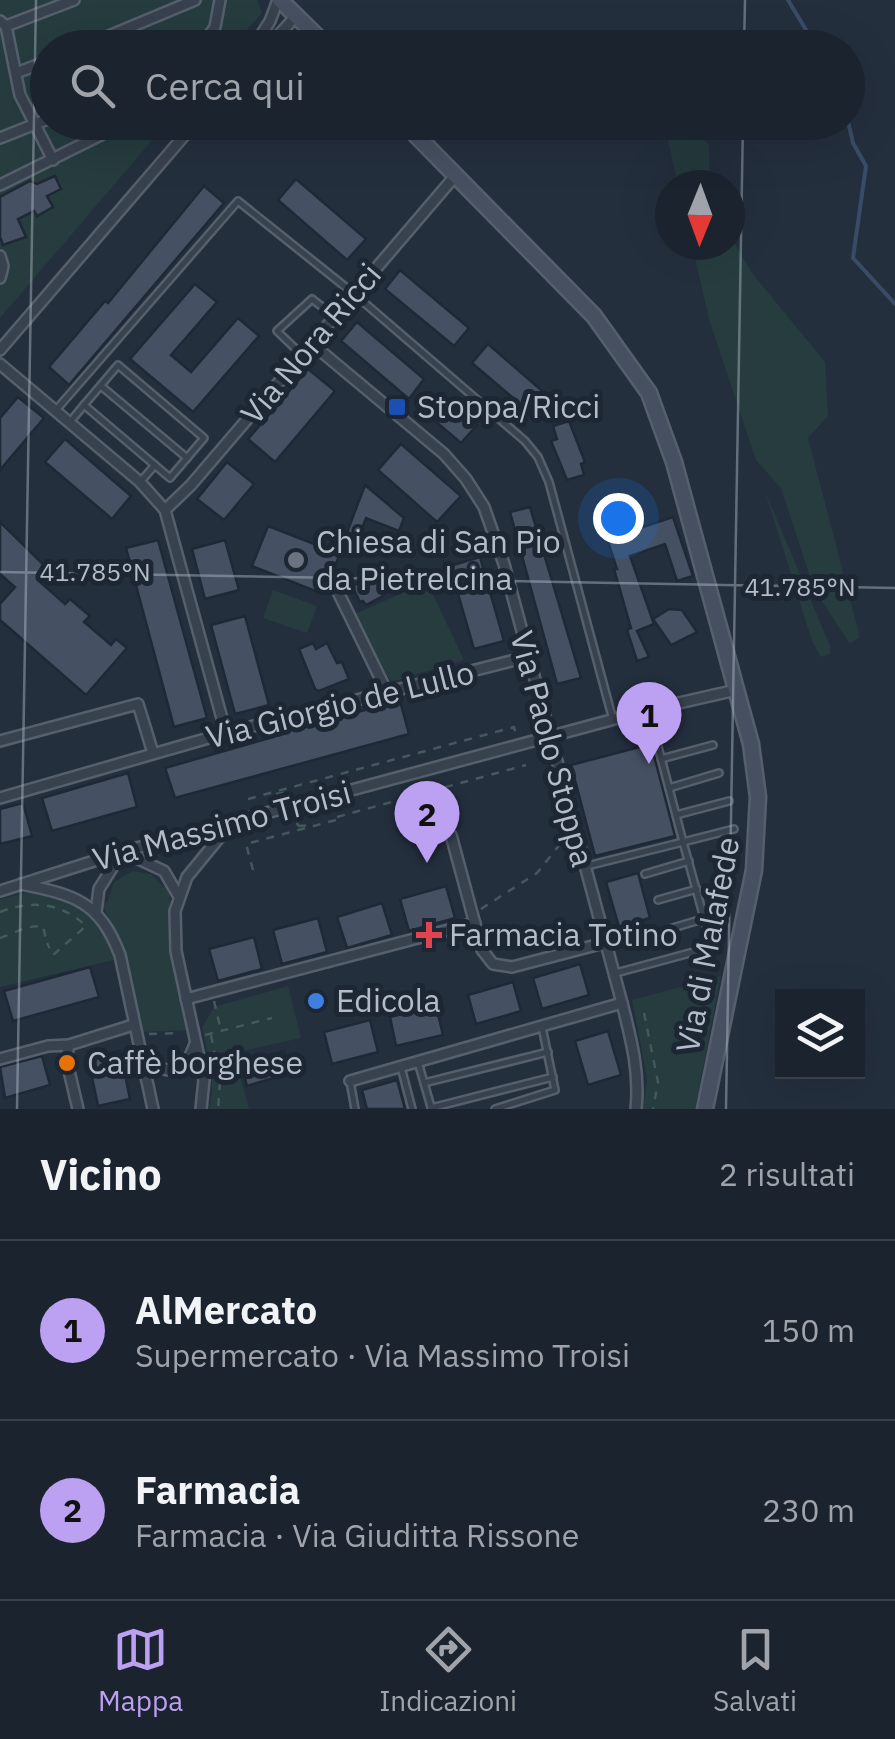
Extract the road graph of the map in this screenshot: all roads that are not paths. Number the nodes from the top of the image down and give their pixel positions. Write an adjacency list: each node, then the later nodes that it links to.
1 (74, 0): 6 (street)
2 (195, 0): 7 (street)
3 (220, 0): 8 (street)
4 (279, 0): 5 (street); 9 (street)
5 (296, 16): 10 (street); 11 (street)
6 (3, 24): 13 (street)
7 (123, 30)
8 (212, 30)
9 (264, 30)
10 (283, 30)
11 (309, 30)
12 (30, 68): 13 (street)
13 (16, 74): 14 (street)
14 (30, 114)
15 (30, 126): 16 (street)
16 (0, 138)
17 (43, 140): 21 (street)
18 (91, 140): 21 (street)
19 (181, 140): 29 (street)
20 (420, 140): 22 (street, Via di Malafede)
21 (52, 160): 23 (street)
22 (455, 176): 26 (street, Via Nora Ricci); 42 (street, Via di Malafede)
23 (0, 185)
24 (0, 256): 25 (street)
25 (0, 278)
26 (353, 294): 27 (street, Via Nora Ricci); 34 (lane); 45 (lane)
27 (334, 316): 28 (street, Via Nora Ricci); 30 (lane)
28 (312, 343): 30 (street, Via Nora Ricci); 41 (street, Via Paolo Stoppa)
29 (0, 350)
30 (302, 355): 39 (street, Via Nora Ricci)
31 (0, 364): 34 (street)
32 (100, 386): 33 (lane); 36 (lane); 36 (lane)
33 (84, 405): 35 (lane); 37 (lane)
34 (56, 410): 35 (street)
35 (70, 422): 38 (street)
36 (187, 458): 37 (lane)
37 (155, 465): 38 (lane)
38 (140, 482): 39 (street)
39 (165, 510): 46 (street)
40 (338, 592): 43 (street)
41 (527, 657): 43 (street, Via Giorgio de Lullo); 47 (street, Via Paolo Stoppa)
42 (736, 690): 44 (street, Via Massimo Troisi); 98 (street, Via di Malafede)
43 (387, 692): 46 (street, Via Giorgio de Lullo)
44 (648, 710): 45 (street, Via Massimo Troisi); 51 (lane)
45 (613, 720): 47 (street, Via Massimo Troisi)
46 (226, 732): 50 (street, Via Giorgio de Lullo)
47 (550, 738): 57 (street, Via Massimo Troisi); 63 (street, Via Paolo Stoppa)
48 (0, 742): 50 (street)
49 (713, 745): 51 (lane)
50 (153, 754): 54 (street, Via Giorgio de Lullo)
51 (662, 759): 53 (lane)
52 (719, 774): 53 (lane)
53 (669, 788): 56 (lane)
54 (0, 798)
55 (729, 802): 56 (lane)
56 (676, 815): 60 (lane)
57 (230, 825): 61 (street, Via Massimo Troisi); 68 (street)
58 (734, 829): 60 (lane)
59 (451, 834): 72 (street)
60 (683, 842): 62 (lane); 63 (lane)
61 (122, 852): 65 (street, Via Massimo Troisi); 68 (street); 70 (street)
62 (689, 860): 64 (lane); 66 (lane)
63 (584, 867): 74 (street, Via Paolo Stoppa)
64 (645, 874)
65 (19, 884): 67 (street, Via Massimo Troisi); 70 (street)
66 (697, 888): 69 (lane); 71 (lane)
67 (0, 891)
68 (178, 895): 76 (street)
69 (658, 900)
70 (96, 912): 78 (street)
71 (706, 918): 73 (lane); 75 (lane)
72 (474, 919): 74 (street); 76 (street)
73 (666, 930)
74 (604, 943): 75 (street, Via Paolo Stoppa)
75 (613, 973): 77 (street, Via Paolo Stoppa)
76 (186, 999): 80 (street)
77 (622, 1003): 79 (street); 97 (street, Via Paolo Stoppa)
78 (133, 1026): 81 (street); 83 (street)
79 (542, 1027): 82 (lane); 85 (street)
80 (196, 1041): 83 (street); 93 (street)
81 (70, 1045): 84 (street); 91 (street)
82 (548, 1052): 87 (lane); 89 (lane)
83 (141, 1057): 92 (street)
84 (0, 1060)
85 (418, 1062): 86 (street); 89 (lane)
86 (401, 1066): 88 (street); 95 (lane)
87 (553, 1077): 90 (lane); 96 (lane)
88 (350, 1081): 94 (lane)
89 (424, 1083): 90 (lane)
90 (431, 1108)
91 (78, 1109)
92 (153, 1109)
93 (201, 1109)
94 (355, 1109)
95 (412, 1109)
96 (495, 1109)
97 (636, 1109)
98 (705, 1109)

